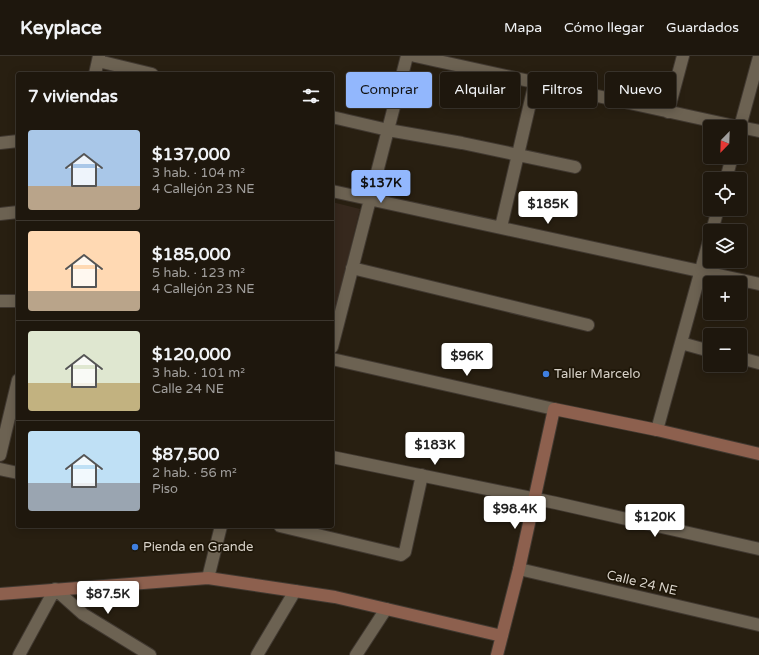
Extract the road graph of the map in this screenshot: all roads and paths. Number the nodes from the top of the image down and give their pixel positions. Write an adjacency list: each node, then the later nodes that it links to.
1 (407, 56): 16 (street)
2 (415, 56): 8 (street)
3 (683, 56): 11 (street)
4 (759, 58): 14 (street)
5 (99, 59): 6 (street); 7 (street)
6 (96, 72)
7 (145, 72)
8 (528, 80)
9 (597, 96): 11 (street)
10 (529, 108): 20 (street)
11 (668, 112): 13 (street)
12 (334, 117): 16 (street)
13 (706, 120)
14 (742, 120)
15 (747, 128): 17 (street)
16 (388, 130): 20 (street); 23 (street)
17 (759, 131)
18 (16, 141): 19 (street)
19 (0, 143)
20 (518, 154): 21 (street); 26 (street)
21 (575, 167)
22 (334, 191): 23 (street)
23 (370, 199): 26 (street); 28 (street)
24 (16, 212): 25 (street)
25 (0, 214)
26 (501, 227): 29 (street)
27 (703, 263): 29 (street)
28 (352, 268): 33 (street); 34 (street)
29 (701, 271): 30 (street); 35 (street)
30 (759, 284)
31 (0, 301): 32 (street)
32 (16, 301)
33 (588, 325)
34 (334, 339)
35 (681, 342): 36 (street); 42 (street)
36 (703, 349)
37 (334, 359): 41 (street)
38 (747, 360): 39 (street)
39 (759, 363)
40 (16, 388): 43 (street)
41 (554, 409): 42 (street); 49 (street)
42 (657, 430): 44 (street)
43 (1, 449)
44 (759, 454)
45 (334, 457): 48 (street)
46 (0, 469): 47 (street)
47 (16, 473)
48 (422, 475): 49 (street); 51 (street)
49 (534, 498): 52 (street); 53 (street)
50 (220, 528): 54 (street)
51 (288, 528)
52 (759, 549)
53 (519, 569): 59 (street, Calle 24 NE); 60 (street)
54 (208, 578): 55 (street); 56 (street)
55 (55, 589): 57 (street); 61 (street); 62 (street)
56 (295, 591): 58 (street); 63 (street)
57 (0, 594)
58 (386, 609): 60 (street); 64 (street)
59 (759, 625)
60 (502, 636): 65 (street)
61 (19, 655)
62 (150, 655)
63 (257, 655)
64 (356, 655)
65 (497, 655)

